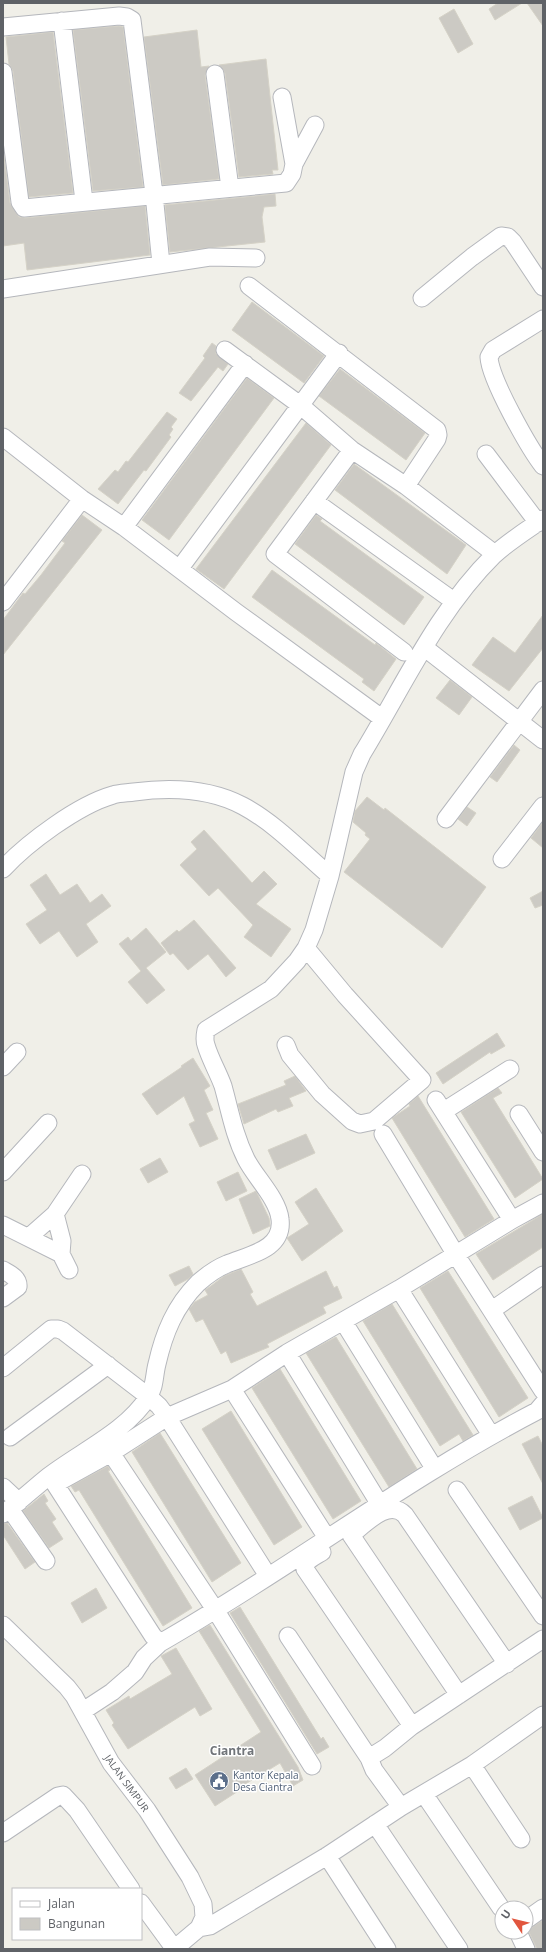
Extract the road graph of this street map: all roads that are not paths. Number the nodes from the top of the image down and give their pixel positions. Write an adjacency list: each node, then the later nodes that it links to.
1 (62, 21): 2 (street); 9 (street); 10 (street)
2 (3, 27)
3 (3, 72): 10 (street)
4 (215, 74): 8 (street)
5 (282, 97): 7 (street)
6 (315, 125): 7 (street)
7 (294, 164): 8 (street)
8 (230, 188): 9 (street)
9 (154, 194): 10 (street); 12 (street)
10 (84, 201)
11 (256, 258): 12 (street)
12 (161, 264): 15 (street)
13 (250, 286): 19 (street)
14 (543, 287): 16 (street)
15 (3, 289)
16 (422, 298)
17 (543, 319): 25 (street)
18 (226, 350): 20 (street)
19 (339, 353): 21 (street); 26 (street)
20 (245, 364): 21 (street); 30 (street)
21 (300, 406): 23 (street); 32 (street)
22 (3, 437): 27 (street)
23 (352, 450): 26 (street); 28 (street)
24 (486, 454): 29 (street)
25 (543, 466)
26 (406, 486): 31 (street)
27 (82, 500): 30 (street); 34 (street)
28 (314, 501): 33 (street); 36 (street)
29 (541, 521): 31 (street)
30 (124, 527): 32 (street)
31 (496, 554): 35 (street)
32 (180, 568): 38 (street)
33 (448, 597)
34 (3, 602)
35 (425, 648): 39 (street); 45 (street)
36 (404, 652)
37 (543, 690): 39 (street)
38 (379, 716)
39 (519, 721): 40 (street); 42 (street)
40 (543, 740)
41 (543, 806): 43 (street)
42 (446, 819)
43 (502, 859)
44 (3, 869): 45 (street)
45 (330, 876): 46 (street)
46 (306, 948): 47 (street); 76 (street)
47 (286, 1045)
48 (17, 1052): 49 (street)
49 (3, 1066)
50 (510, 1068): 59 (street)
51 (519, 1114): 54 (street)
52 (48, 1123): 55 (street)
53 (383, 1134): 63 (street)
54 (543, 1152)
55 (3, 1172)
56 (82, 1174): 58 (street)
57 (543, 1203): 59 (street)
58 (55, 1214): 61 (street); 62 (street)
59 (512, 1220): 63 (street)
60 (3, 1225): 61 (street)
61 (29, 1237): 62 (street)
62 (61, 1254): 65 (street)
63 (456, 1255): 67 (street); 69 (street)
64 (3, 1270): 68 (street)
65 (69, 1270)
66 (543, 1275): 69 (street)
67 (399, 1289): 70 (street); 79 (street)
68 (3, 1298)
69 (492, 1310): 75 (street)
70 (343, 1322): 71 (street); 82 (street)
71 (287, 1353): 74 (street); 85 (street)
72 (108, 1365): 73 (street); 76 (street); 80 (street)
73 (3, 1368)
74 (232, 1389): 78 (street); 88 (street)
75 (543, 1391)
76 (149, 1397): 78 (street); 86 (street)
77 (543, 1404): 79 (street)
78 (167, 1417): 81 (street); 90 (street)
79 (491, 1435): 82 (street)
80 (10, 1437)
81 (111, 1453): 91 (street); 96 (street)
82 (434, 1468): 85 (street)
83 (3, 1487): 86 (street)
84 (457, 1490): 92 (street)
85 (379, 1503): 88 (street)
86 (11, 1508): 89 (street)
87 (351, 1535): 97 (street); 98 (street); 101 (street)
88 (327, 1538): 90 (street)
89 (46, 1561)
90 (268, 1576): 91 (street)
91 (216, 1611): 96 (street); 104 (street)
92 (543, 1616)
93 (3, 1625): 99 (street, JALAN SIMPUR)
94 (288, 1636): 102 (street)
95 (543, 1639): 97 (street)
96 (160, 1643): 99 (street)
97 (507, 1664): 98 (street)
98 (458, 1695): 101 (street)
99 (83, 1711): 116 (street, JALAN SIMPUR)
100 (543, 1715): 103 (street)
101 (412, 1726): 102 (street)
102 (369, 1758): 106 (street)
103 (472, 1765): 105 (street); 109 (street)
104 (312, 1766)
105 (424, 1794): 106 (street); 112 (street)
106 (400, 1807): 107 (street)
107 (375, 1824): 110 (street); 119 (street)
108 (3, 1833): 111 (street)
109 (521, 1839)
110 (327, 1856): 116 (street); 118 (street)
111 (130, 1888)
112 (496, 1900)
113 (142, 1904): 117 (street)
114 (543, 1908): 115 (street)
115 (534, 1914)
116 (199, 1928): 117 (street)
117 (174, 1949)
118 (387, 1949)
119 (459, 1949)

